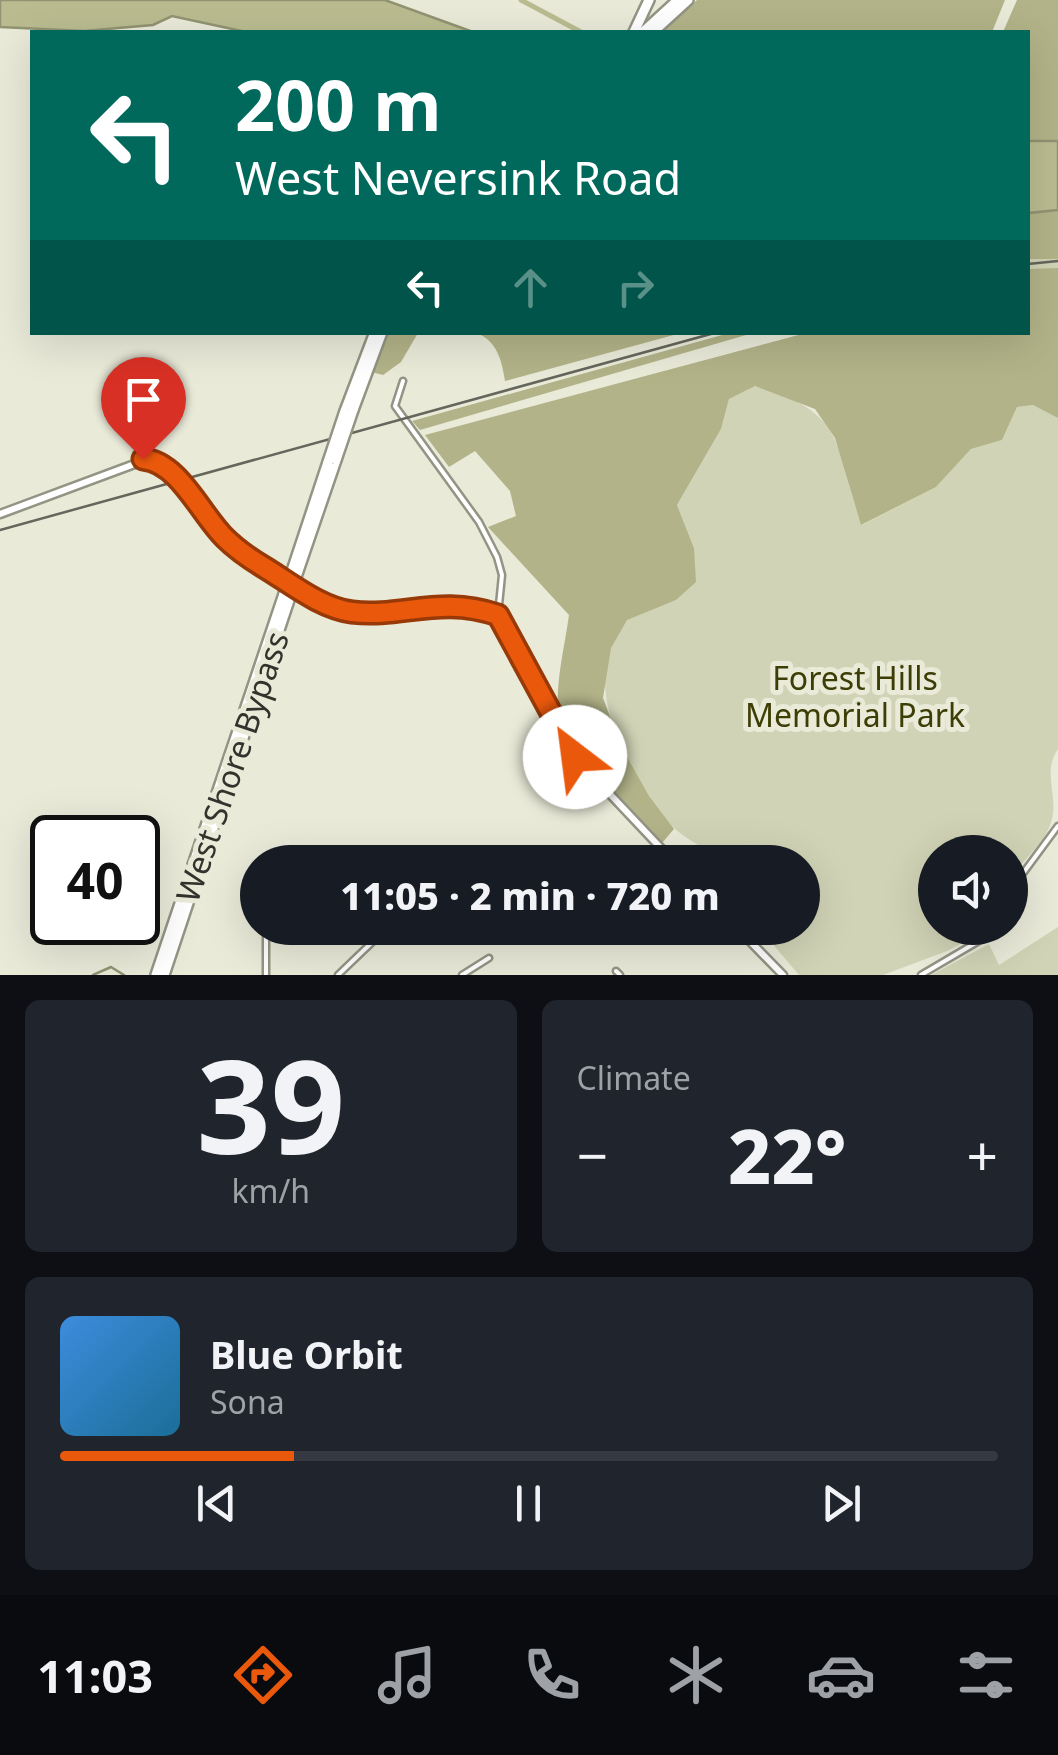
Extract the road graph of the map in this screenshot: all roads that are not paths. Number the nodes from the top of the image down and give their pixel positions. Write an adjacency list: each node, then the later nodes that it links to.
1 (650, 0): 4 (highway)
2 (678, 0): 5 (highway)
3 (688, 0): 6 (highway)
4 (635, 30)
5 (644, 30)
6 (655, 30)
7 (377, 335): 19 (highway, West Shore Bypass, bridge)
8 (403, 381): 10 (street)
9 (0, 514): 10 (street)
10 (498, 615): 12 (street)
11 (1058, 826): 13 (street)
12 (658, 845)
13 (1028, 867)
14 (266, 945): 20 (street)
15 (369, 945): 21 (street)
16 (754, 945): 23 (street)
17 (972, 945): 24 (street)
18 (489, 958): 22 (street)
19 (160, 975)
20 (266, 975)
21 (338, 975)
22 (462, 975)
23 (783, 975)
24 (921, 975)

